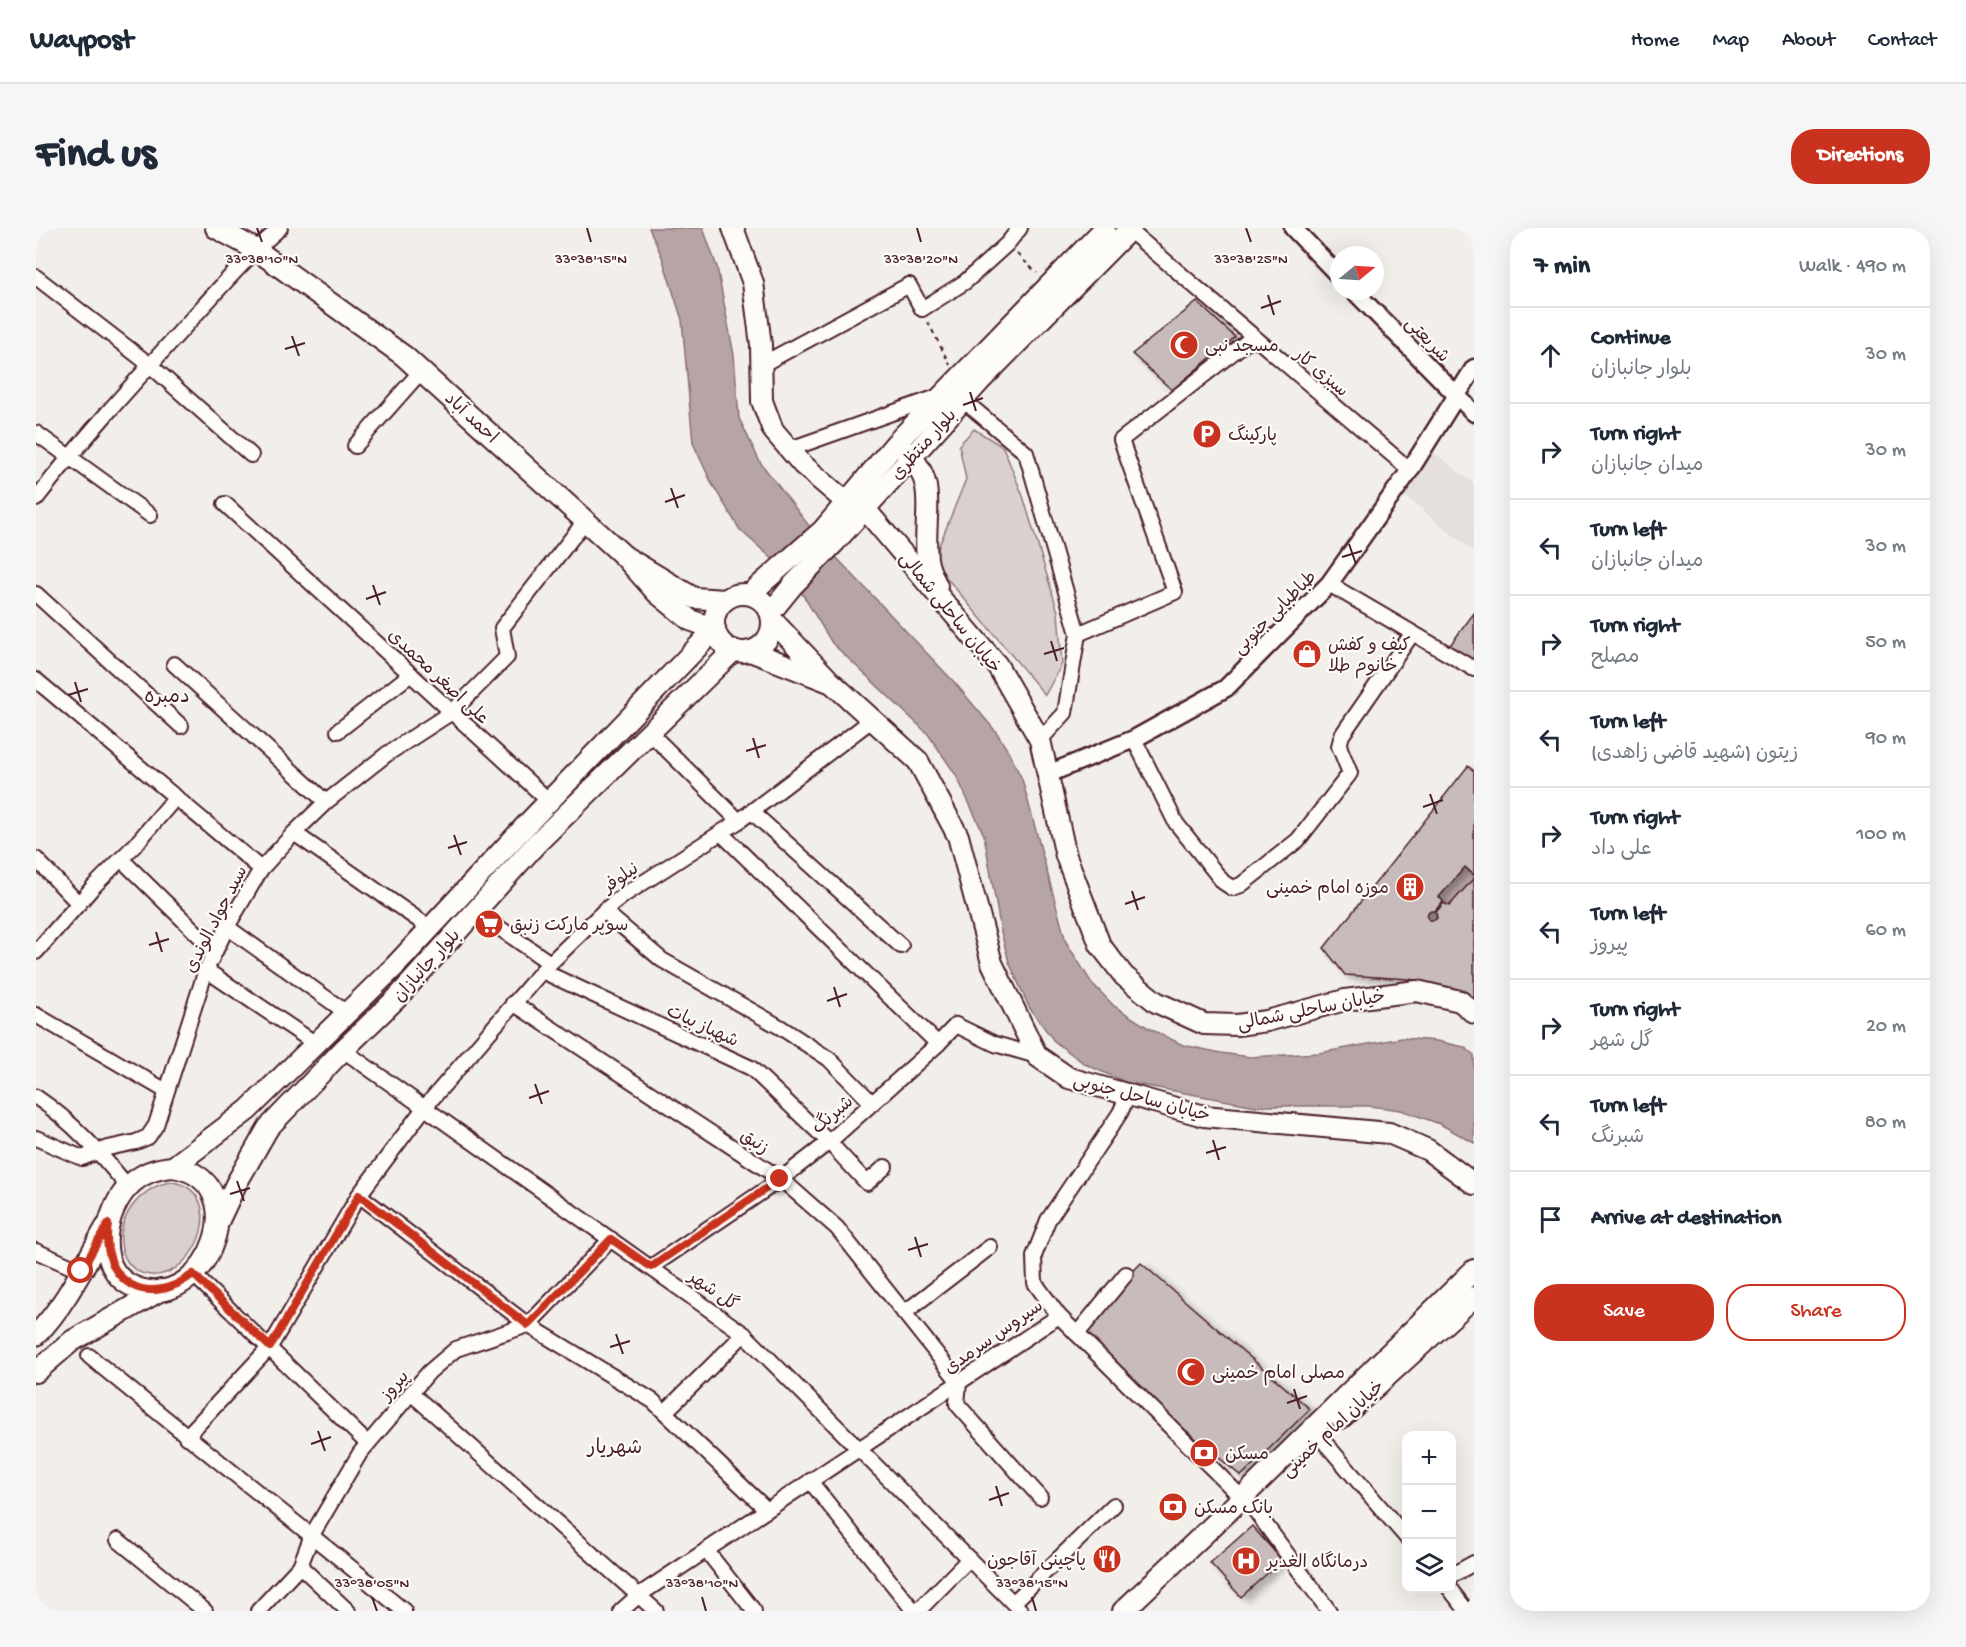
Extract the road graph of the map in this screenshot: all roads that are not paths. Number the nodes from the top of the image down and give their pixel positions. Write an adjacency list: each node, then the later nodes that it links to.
1 (216, 228): 8 (main road, احمد آباد)
2 (280, 228): 8 (street)
3 (733, 228): 14 (main road)
4 (1020, 228): 14 (street)
5 (1105, 228): 17 (main road, بلوار منتظری)
6 (1293, 228): 9 (street)
7 (1130, 229): 12 (street, سبزی کار); 19 (main road, بلوار منتظری)
8 (255, 249): 13 (street); 16 (main road, احمد آباد)
9 (1330, 267)
10 (36, 277): 13 (street)
11 (1363, 300): 18 (street, شریعتی)
12 (1253, 337): 28 (street, سبزی کار); 44 (street)
13 (150, 365): 25 (street); 27 (street)
14 (761, 365): 24 (main road)
15 (1474, 368): 18 (street, طباطبایی جنوبی)
16 (422, 370): 23 (street); 34 (main road, احمد آباد)
17 (941, 396): 22 (main road, بلوار منتظری); 24 (street)
18 (1456, 396): 20 (street, شریعتی); 28 (street, طباطبایی جنوبی)
19 (963, 399): 26 (main road, بلوار منتظری); 44 (street)
20 (1474, 413)
21 (36, 433): 27 (street)
22 (896, 443): 26 (main road); 30 (main road, بلوار منتظری)
23 (355, 446)
24 (790, 449): 30 (main road)
25 (251, 454)
26 (912, 456): 32 (main road, بلوار منتظری); 40 (main road)
27 (69, 457): 29 (street); 33 (street)
28 (1410, 470): 37 (street, طباطبایی جنوبی)
29 (36, 499)
30 (846, 502): 35 (main road, بلوار منتظری)
31 (225, 504): 49 (street, علی اصغر محمدی)
32 (865, 509): 35 (main road, بلوار منتظری); 40 (main road, خیابان ساحلی شمالی)
33 (150, 515)
34 (585, 521): 36 (main road, احمد آباد); 52 (street, سید جواد الوندی)
35 (829, 536): 39 (main road, بلوار منتظری); 42 (main road, بلوار منتظری)
36 (624, 556): 41 (main road, احمد آباد); 43 (main road)
37 (1329, 584): 45 (street); 57 (street, طباطبایی جنوبی)
38 (36, 594): 54 (street)
39 (750, 594): 41 (main road); 42 (main road)
40 (941, 597): 58 (main road, خیابان ساحلی شمالی)
41 (725, 600): 43 (main road)
42 (772, 616): 46 (main road); 51 (main road)
43 (715, 629): 46 (main road); 61 (main road, بلوار جانبازان)
44 (1078, 634): 58 (street)
45 (1412, 634): 48 (street); 57 (street)
46 (742, 651): 51 (main road, خیابان ساحل جنوبی); 56 (main road, بلوار جانبازان)
47 (174, 664): 62 (street)
48 (1474, 669)
49 (411, 674): 52 (street, علی اصغر محمدی); 55 (street)
50 (36, 680): 60 (street)
51 (832, 683): 53 (main road, خیابان ساحل جنوبی)
52 (452, 712): 61 (street, علی اصغر محمدی); 62 (street, سید جواد الوندی)
53 (873, 719): 63 (street, نیلوفر); 87 (main road, خیابان ساحل جنوبی)
54 (181, 726)
55 (338, 731)
56 (650, 733): 64 (street); 71 (main road, بلوار جانبازان)
57 (1134, 739): 59 (street, طباطبایی جنوبی)
58 (1040, 740): 59 (main road, خیابان ساحلی شمالی)
59 (1048, 774): 82 (main road, خیابان ساحلی شمالی)
60 (176, 797): 68 (street); 69 (street)
61 (549, 801): 74 (main road, بلوار جانبازان)
62 (326, 802): 65 (street, سید جواد الوندی)
63 (752, 812): 64 (street, نیلوفر); 75 (street)
64 (739, 821): 66 (street, نیلوفر)
65 (294, 833): 69 (street, سید جواد الوندی); 74 (street)
66 (722, 834): 72 (street, نیلوفر); 85 (street)
67 (36, 859): 70 (street)
68 (121, 859): 70 (street); 76 (street)
69 (261, 869): 73 (street, سید جواد الوندی)
70 (79, 904): 77 (street)
71 (475, 911): 78 (street, شهباز بیات); 86 (main road, بلوار جانبازان)
72 (604, 911): 78 (street, نیلوفر); 91 (street)
73 (227, 927): 76 (street, سید جواد الوندی); 81 (street)
74 (430, 928): 81 (main road, بلوار جانبازان)
75 (901, 946)
76 (215, 951): 79 (street, سید جواد الوندی)
77 (36, 952)
78 (546, 967): 80 (street, نیلوفر); 94 (street, شهباز بیات)
79 (206, 970): 84 (street); 88 (street, سید جواد الوندی)
80 (513, 1003): 92 (street, نیلوفر); 98 (street, زنبق)
81 (347, 1013): 84 (main road, بلوار جانبازان)
82 (1474, 1013)
83 (36, 1016): 88 (street)
84 (316, 1044): 96 (main road, بلوار جانبازان)
85 (938, 1044): 87 (street, شبرنگ); 91 (street, شبرنگ)
86 (343, 1050): 92 (street, گل شهر); 102 (main road, بلوار جانبازان)
87 (1037, 1056): 89 (main road, خیابان ساحل جنوبی)
88 (166, 1091): 95 (street, سید جواد الوندی)
89 (1128, 1095): 99 (main road, خیابان ساحل جنوبی); 115 (street, سیروس سرمدی)
90 (36, 1097): 95 (street)
91 (872, 1103): 94 (street, شبرنگ)
92 (426, 1107): 101 (street, نیلوفر); 104 (street, گل شهر)
93 (36, 1138): 95 (street)
94 (829, 1142): 97 (street, شهباز بیات); 98 (street, شبرنگ)
95 (99, 1151): 100 (street)
96 (173, 1167): 100 (main road); 102 (main road)
97 (885, 1167)
98 (780, 1179): 107 (street, شبرنگ); 114 (street, زنبق)
99 (1474, 1184)
100 (128, 1187): 103 (main road)
101 (359, 1195): 116 (street); 120 (street, نیلوفر)
102 (218, 1222): 110 (main road)
103 (108, 1224): 109 (main road); 112 (main road)
104 (611, 1239): 107 (street, گل شهر); 116 (street, پیروز)
105 (990, 1247): 114 (street)
106 (36, 1251): 109 (street)
107 (651, 1267): 117 (street, گل شهر)
108 (1474, 1270): 132 (main road, خیابان امام خمینی)
109 (81, 1271): 119 (main road)
110 (193, 1274): 112 (main road); 120 (street)
111 (1126, 1274): 118 (street)
112 (163, 1290): 122 (main road)
113 (1474, 1297): 127 (main road, خیابان امام خمینی)
114 (904, 1313): 123 (street, زنبق)
115 (1059, 1316): 118 (street); 123 (street, سیروس سرمدی)
116 (528, 1325): 124 (street, پیروز); 125 (street)
117 (744, 1334): 125 (street); 129 (street, گل شهر)
118 (1077, 1334): 132 (street)
119 (36, 1335)
120 (270, 1347): 126 (street, نیلوفر); 128 (street)
121 (89, 1356): 126 (street)
122 (36, 1372)
123 (959, 1382): 129 (street, سیروس سرمدی); 131 (street)
124 (411, 1393): 128 (street, پیروز); 144 (street)
125 (665, 1412): 134 (street)
126 (186, 1437): 136 (street)
127 (1320, 1437): 132 (main road, خیابان امام خمینی); 135 (street)
128 (367, 1443): 136 (street, پیروز)
129 (859, 1449): 130 (street, سیروس سرمدی); 139 (street, گل شهر)
130 (810, 1481): 134 (street, سیروس سرمدی); 154 (street)
131 (1040, 1497)
132 (1247, 1501): 146 (street); 155 (main road, خیابان امام خمینی); 156 (main road, خیابان امام خمینی)
133 (1114, 1504): 145 (street)
134 (767, 1510): 138 (street, سیروس سرمدی)
135 (1402, 1531)
136 (312, 1535): 141 (street, پیروز); 150 (street)
137 (118, 1540): 147 (street)
138 (706, 1550): 144 (street, سیروس سرمدی); 153 (street)
139 (969, 1559): 145 (street, گل شهر); 154 (street)
140 (1474, 1563): 142 (street)
141 (300, 1566): 148 (street, پیروز); 149 (street)
142 (1456, 1573)
143 (1453, 1593): 157 (street)
144 (639, 1595): 151 (street, سیروس سرمدی); 152 (street)
145 (1017, 1607)
146 (1326, 1610)
147 (205, 1611)
148 (258, 1611)
149 (348, 1611)
150 (404, 1611)
151 (621, 1611)
152 (656, 1611)
153 (754, 1611)
154 (916, 1611)
155 (1123, 1611)
156 (1140, 1611)
157 (1467, 1611)

